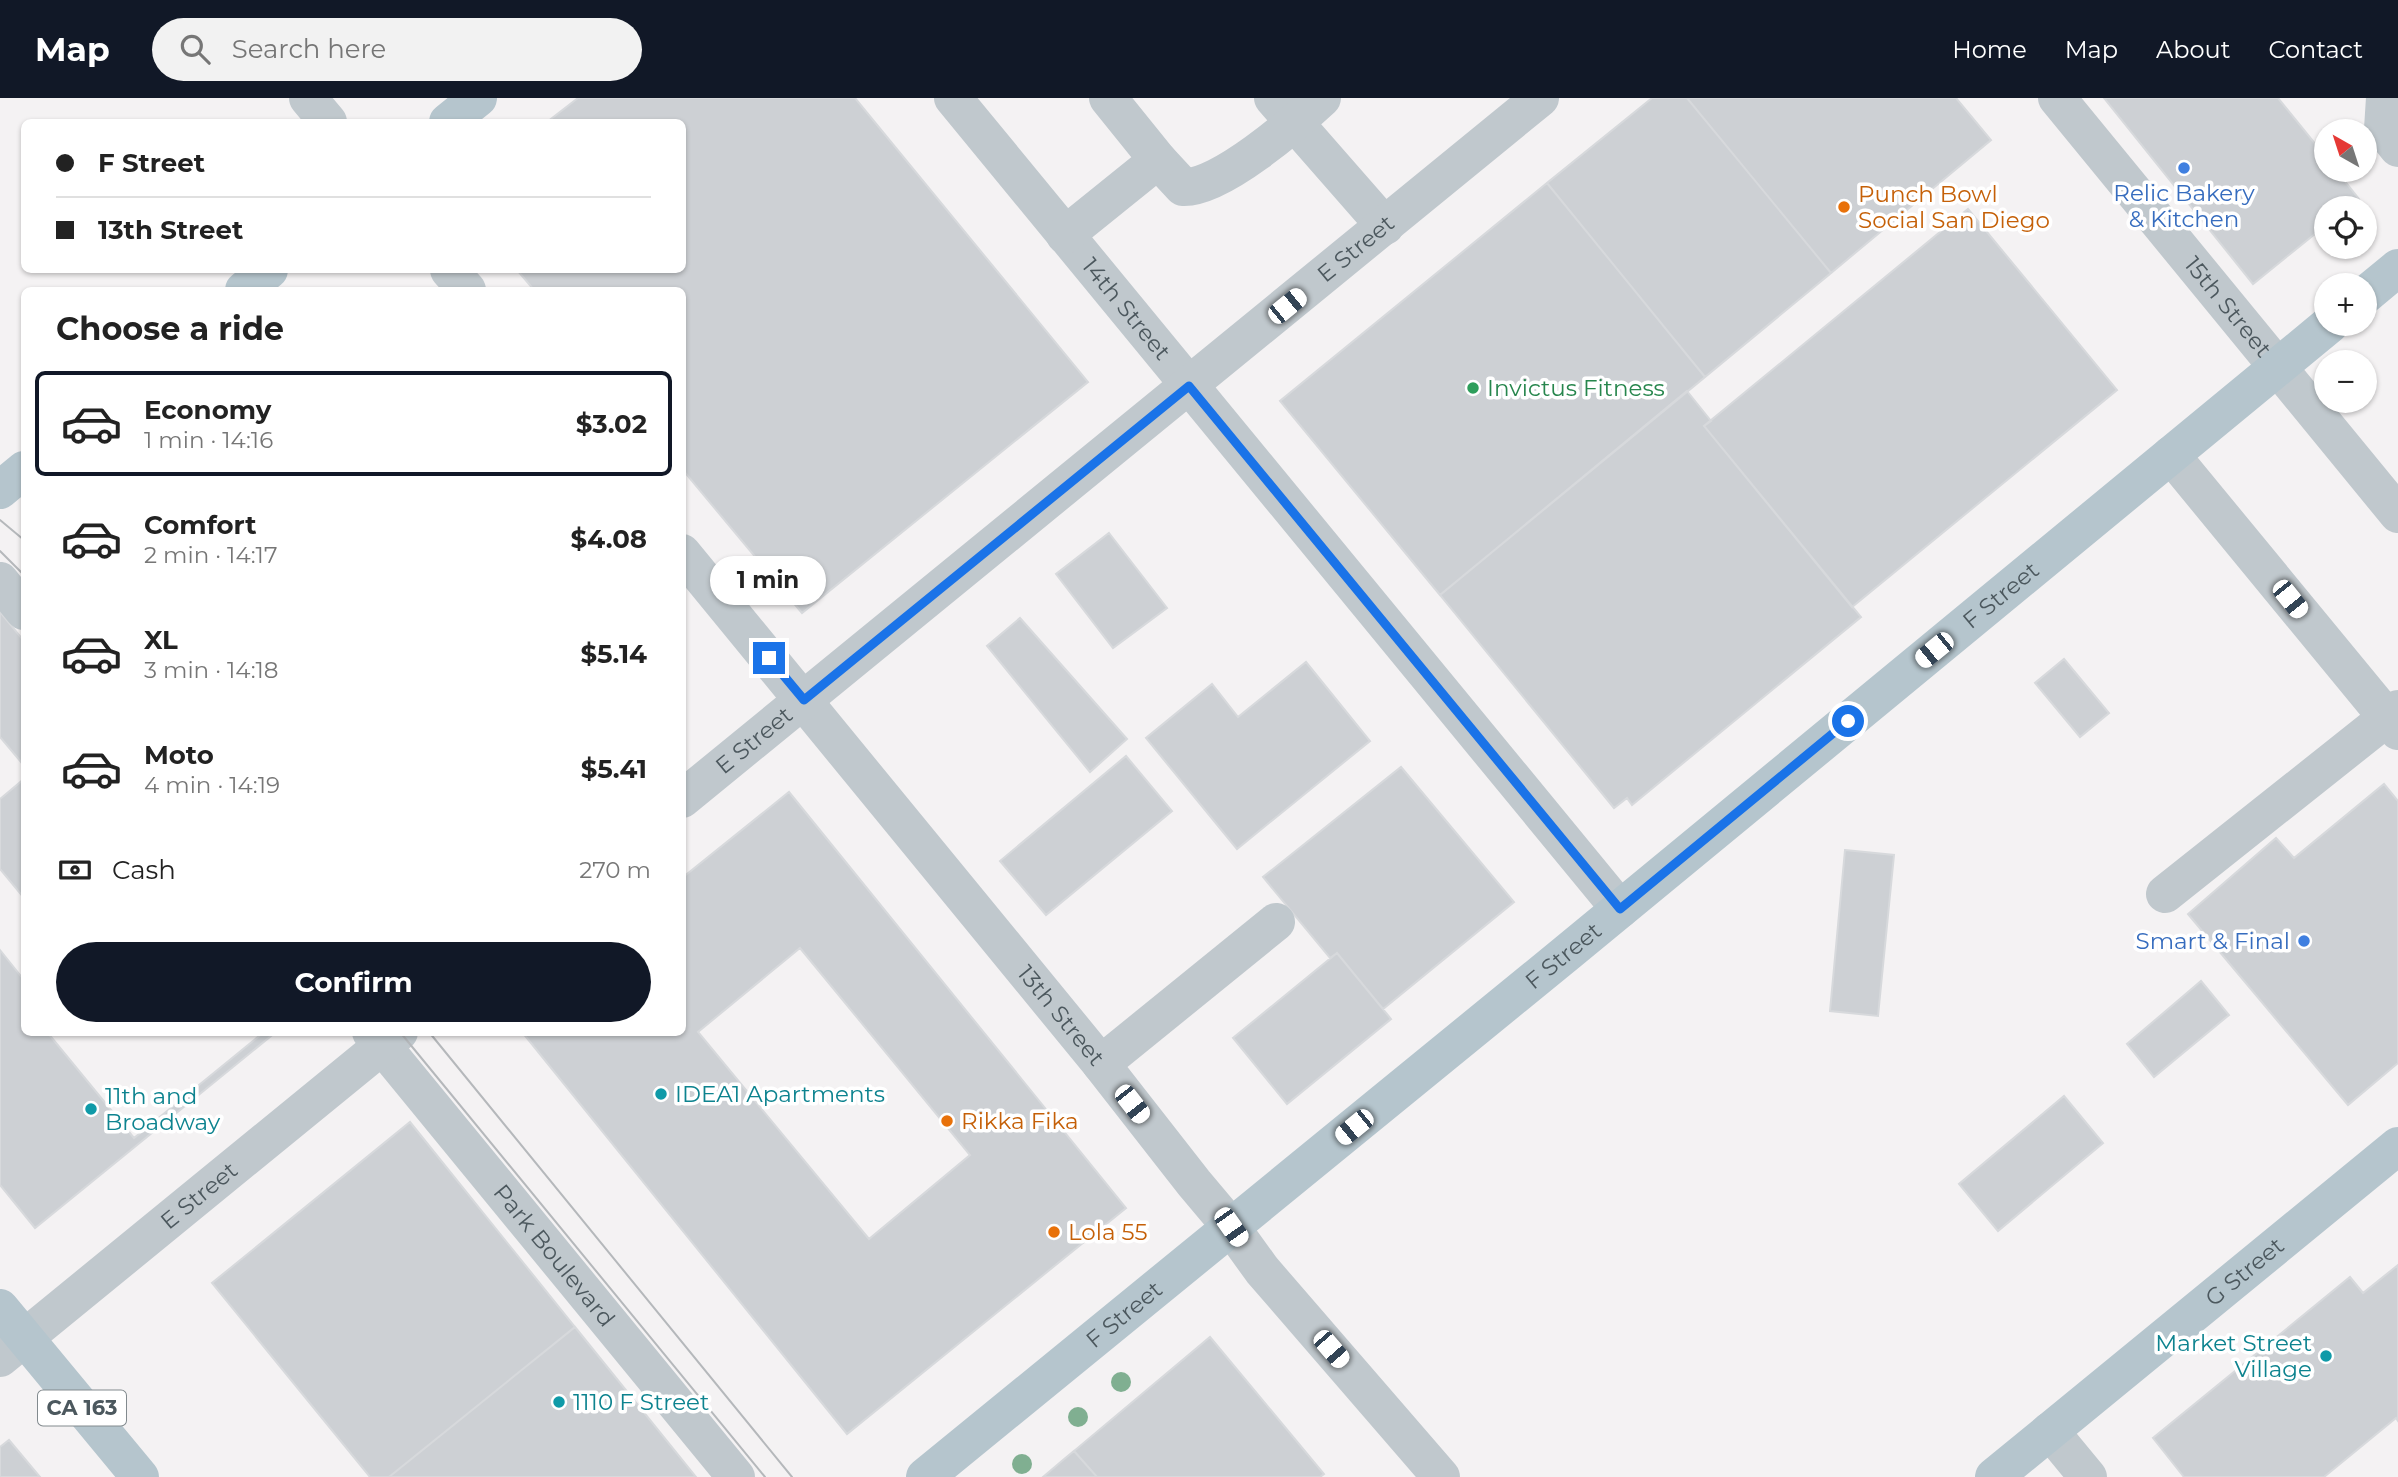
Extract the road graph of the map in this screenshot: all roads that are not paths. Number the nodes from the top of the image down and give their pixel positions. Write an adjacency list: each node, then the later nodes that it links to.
1 (308, 98): 9 (street)
2 (478, 98): 10 (main road)
3 (953, 98): 14 (street, 14th Street)
4 (1108, 98): 12 (street)
5 (1540, 98): 13 (street, E Street)
6 (2057, 98): 22 (street, 15th Street)
7 (2385, 98): 11 (street)
8 (1297, 106): 12 (street); 13 (street)
9 (326, 119)
10 (452, 119)
11 (2398, 148)
12 (1158, 160): 14 (street)
13 (1385, 226): 23 (street, E Street)
14 (1065, 235): 23 (street, 14th Street)
15 (2398, 268): 18 (main road)
16 (266, 273): 19 (main road)
17 (452, 273): 20 (street)
18 (2377, 285)
19 (248, 287)
20 (464, 287)
21 (2315, 336): 22 (main road, F Street)
22 (2277, 367): 24 (main road, F Street); 27 (street, 15th Street)
23 (1189, 386): 31 (street, E Street); 35 (street, 14th Street)
24 (2171, 455): 32 (street); 35 (main road, F Street)
25 (21, 472): 26 (main road)
26 (0, 490)
27 (2398, 514)
28 (686, 558): 31 (street, 13th Street)
29 (0, 581): 30 (street)
30 (21, 607)
31 (804, 700): 33 (street, E Street); 38 (street, 13th Street)
32 (2394, 719): 34 (street)
33 (686, 796)
34 (2165, 894)
35 (1620, 909): 40 (main road, F Street)
36 (1276, 922): 38 (street)
37 (384, 1037): 42 (street, E Street); 45 (street, Park Boulevard)
38 (1101, 1064): 40 (street, 13th Street)
39 (2398, 1146): 43 (main road, G Street)
40 (1231, 1227): 46 (main road, F Street); 47 (street, 13th Street)
41 (0, 1308): 42 (main road)
42 (12, 1348): 44 (main road, CA 163)
43 (2050, 1431): 48 (main road, G Street); 49 (street)
44 (140, 1477)
45 (736, 1477)
46 (925, 1477)
47 (1441, 1477)
48 (1994, 1477)
49 (2088, 1477)

